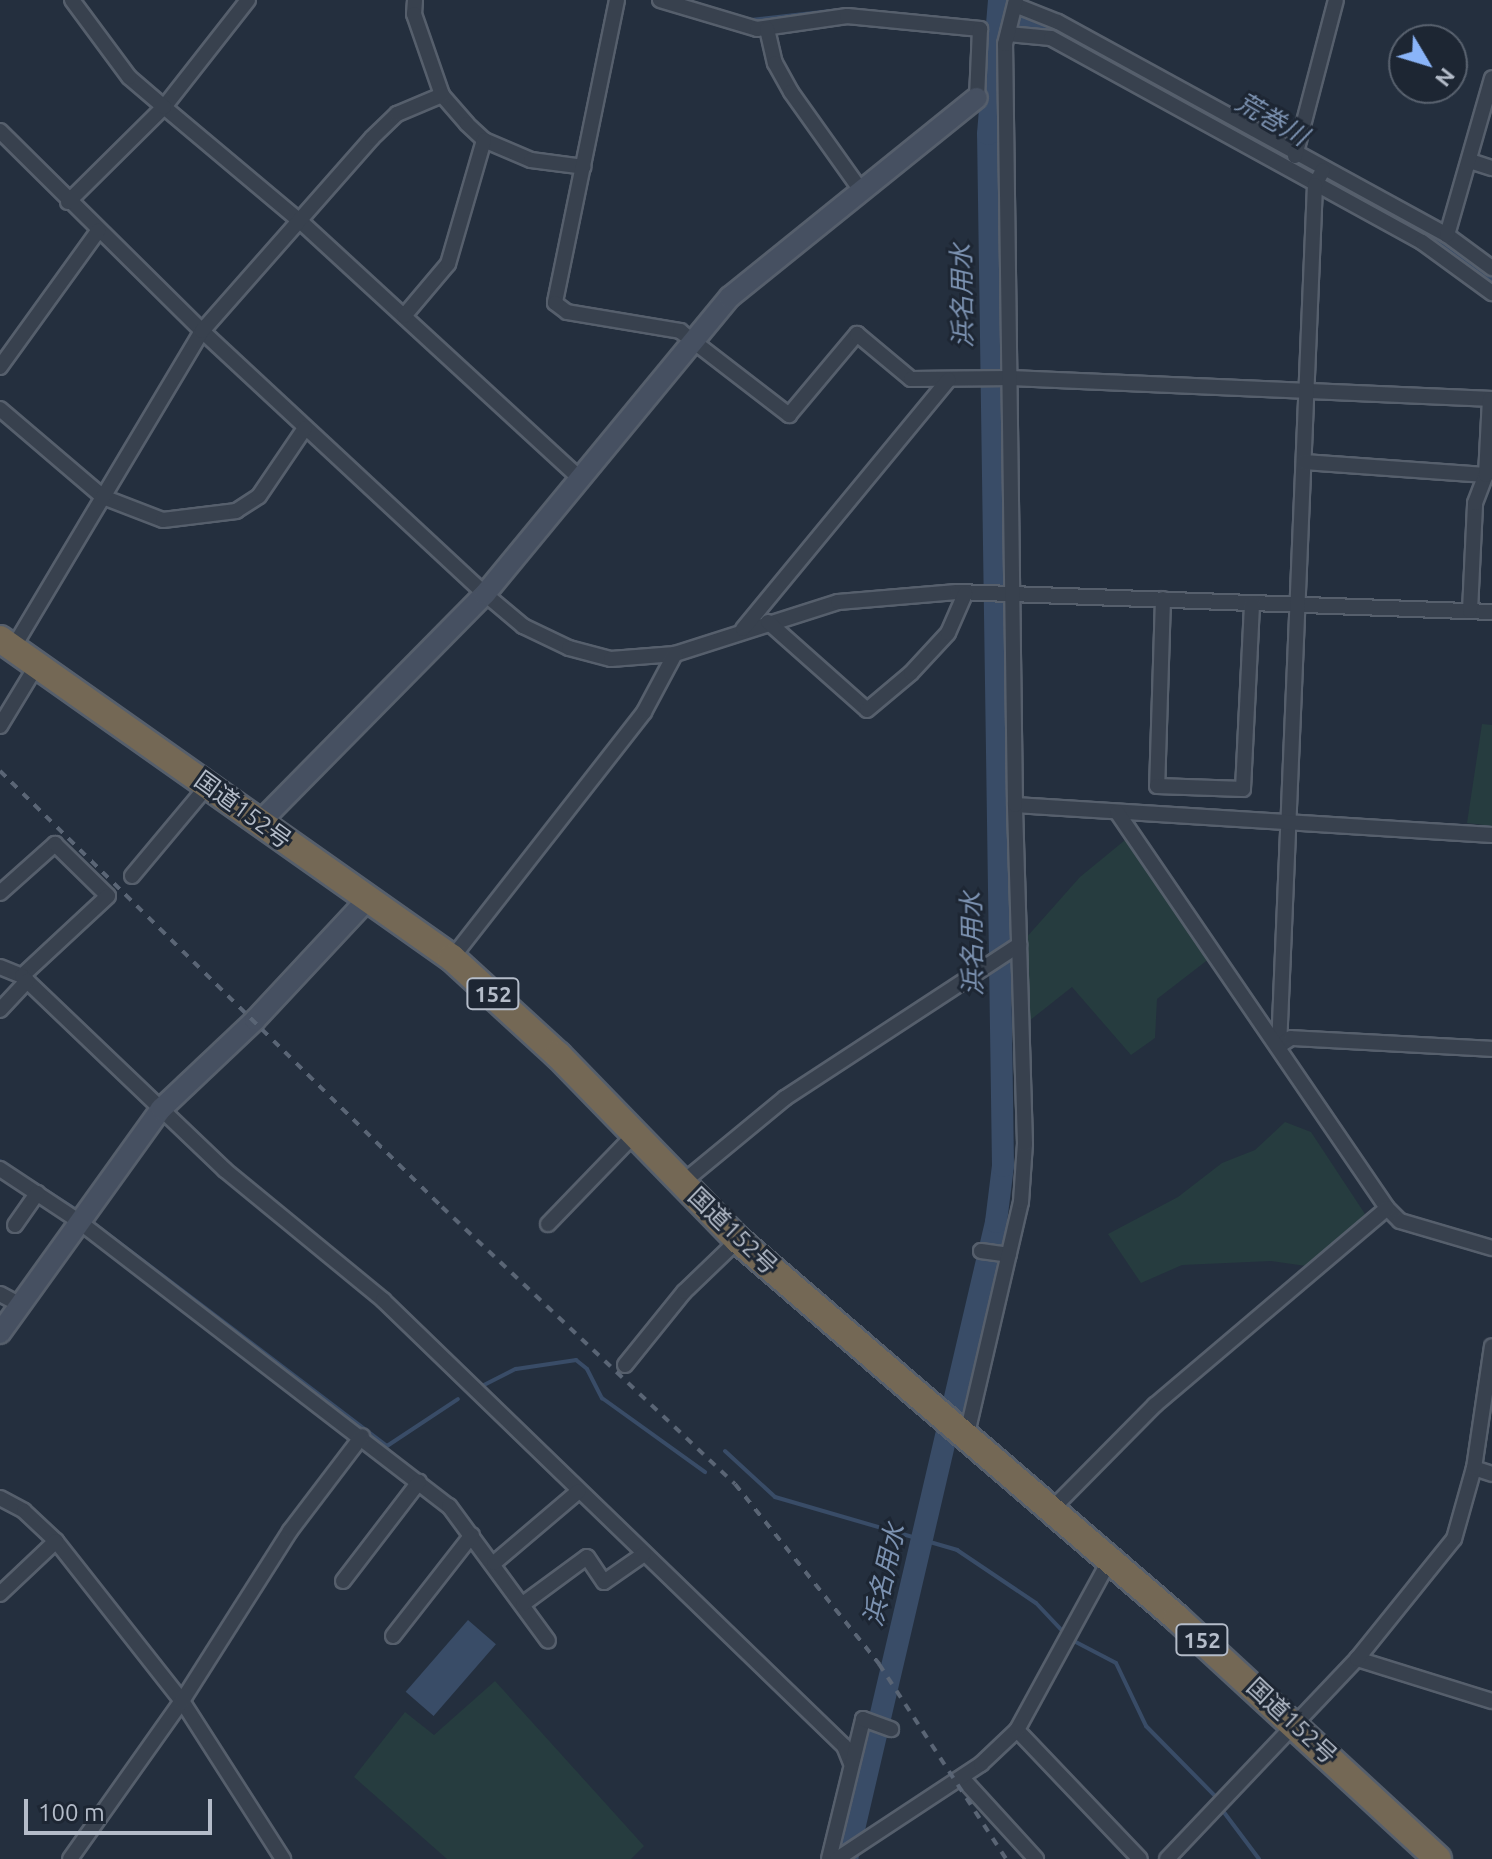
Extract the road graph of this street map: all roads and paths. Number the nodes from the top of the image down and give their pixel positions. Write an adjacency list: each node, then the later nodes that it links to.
1 (72, 0): 16 (street)
2 (248, 0): 16 (street)
3 (415, 0): 14 (street)
4 (617, 0): 21 (street)
5 (660, 0): 10 (street)
6 (855, 0): 9 (street)
7 (1336, 0): 19 (street)
8 (1016, 2): 11 (street); 19 (street)
9 (847, 16): 10 (street); 15 (street)
10 (767, 29): 24 (street)
11 (1008, 34): 12 (street); 23 (street)
12 (1006, 77): 15 (street); 35 (street)
13 (1492, 78): 20 (street)
14 (442, 95): 18 (street); 26 (street)
15 (977, 98): 24 (street)
16 (164, 107): 25 (street); 26 (street)
17 (0, 131): 25 (street)
18 (484, 140): 21 (street); 31 (street)
19 (1295, 156): 23 (street)
20 (1470, 161): 22 (street); 28 (street)
21 (584, 167): 33 (street)
22 (1492, 168)
23 (1319, 177): 28 (street); 30 (street); 37 (street)
24 (862, 192): 33 (street)
25 (68, 202): 27 (street)
26 (300, 221): 31 (street); 32 (street)
27 (98, 231): 32 (street); 34 (street)
28 (1447, 235): 29 (street)
29 (1492, 268)
30 (1492, 293)
31 (404, 316): 43 (street)
32 (202, 331): 40 (street); 44 (street)
33 (688, 342): 36 (street); 43 (street)
34 (0, 367)
35 (1007, 379): 36 (street); 37 (street); 45 (street)
36 (948, 380): 54 (street)
37 (1305, 391): 38 (street); 41 (street)
38 (1491, 399): 42 (street)
39 (0, 409): 44 (street)
40 (305, 428): 44 (street); 46 (street)
41 (1304, 462): 42 (street); 50 (street)
42 (1486, 475): 51 (street)
43 (579, 478): 46 (street)
44 (103, 497): 55 (street)
45 (1010, 593): 47 (street); 48 (street); 60 (street)
46 (485, 594): 56 (street); 62 (street)
47 (965, 594): 53 (street); 53 (street)
48 (1163, 599): 49 (street); 49 (street)
49 (1252, 603): 50 (street)
50 (1295, 604): 51 (street); 63 (street)
51 (1470, 611): 52 (street)
52 (1492, 612)
53 (768, 622): 54 (street)
54 (743, 629): 56 (street)
55 (6, 643): 57 (highway, 国道152号 / 152)
56 (675, 654): 69 (street)
57 (37, 665): 58 (street); 59 (highway, 国道152号 / 152)
58 (0, 726)
59 (209, 784): 62 (highway, 国道152号 / 152); 65 (street)
60 (1015, 805): 61 (street); 68 (street)
61 (1117, 812): 63 (street); 73 (street)
62 (259, 823): 67 (highway, 国道152号 / 152)
63 (1288, 825): 64 (street); 73 (street)
64 (1492, 835)
65 (132, 876)
66 (0, 893): 71 (street)
67 (367, 900): 69 (highway, 国道152号 / 152); 75 (street)
68 (1014, 948): 78 (street); 87 (street)
69 (452, 958): 76 (highway, 国道152号 / 152)
70 (0, 967): 71 (street)
71 (24, 978): 72 (street); 75 (street)
72 (0, 1010)
73 (1279, 1046): 74 (street); 80 (street)
74 (1492, 1049)
75 (161, 1109): 81 (street); 98 (street)
76 (634, 1135): 78 (highway, 国道152号 / 152); 82 (street)
77 (0, 1169): 79 (street)
78 (682, 1183): 84 (highway, 国道152号 / 152)
79 (37, 1193): 81 (street); 83 (street)
80 (1387, 1208): 85 (street); 100 (street)
81 (81, 1215): 89 (street); 94 (street)
82 (548, 1224)
83 (15, 1225)
84 (738, 1240): 92 (street); 93 (highway, 国道152号 / 152)
85 (1492, 1248)
86 (981, 1251): 87 (street)
87 (1005, 1254): 93 (street)
88 (0, 1294): 89 (street)
89 (19, 1304): 90 (street)
90 (0, 1333)
91 (1492, 1346): 95 (street)
92 (625, 1365)
93 (962, 1434): 100 (highway, 国道152号 / 152)
94 (362, 1436): 97 (street); 112 (street)
95 (1474, 1468): 96 (street); 111 (street)
96 (1492, 1474)
97 (419, 1482): 101 (street); 106 (street)
98 (579, 1491): 103 (street); 104 (street)
99 (0, 1498): 102 (street)
100 (1050, 1511): 105 (highway, 国道152号 / 152)
101 (472, 1535): 104 (street); 109 (street)
102 (56, 1541): 107 (street); 112 (street)
103 (644, 1554): 108 (street); 117 (street)
104 (494, 1563): 108 (street)
105 (1108, 1563): 114 (highway, 国道152号 / 152); 116 (street)
106 (343, 1581)
107 (0, 1594)
108 (523, 1604): 110 (street)
109 (393, 1636)
110 (548, 1641)
111 (1357, 1659): 113 (street); 114 (street)
112 (182, 1701): 119 (street); 120 (street)
113 (1492, 1701)
114 (1297, 1725): 125 (street); 126 (highway, 国道152号 / 152)
115 (891, 1729): 117 (street)
116 (1017, 1730): 118 (street); 124 (street)
117 (851, 1763): 121 (street)
118 (962, 1778): 122 (street); 123 (street)
119 (70, 1859)
120 (283, 1859)
121 (829, 1859)
122 (837, 1859)
123 (1036, 1859)
124 (1140, 1859)
125 (1167, 1859)
126 (1438, 1859)

